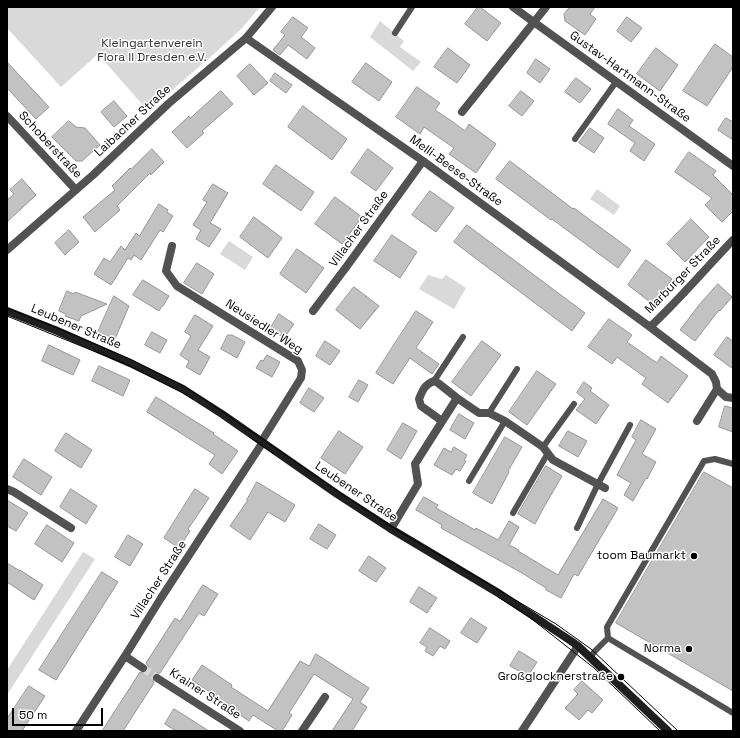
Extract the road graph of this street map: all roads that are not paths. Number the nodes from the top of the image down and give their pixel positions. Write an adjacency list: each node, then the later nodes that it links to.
1 (272, 7): 7 (street, Laibacher Straße)
2 (412, 7): 6 (lane)
3 (513, 7): 5 (street, Gustav-Hartmann-Straße)
4 (546, 7): 5 (street)
5 (534, 22): 8 (street, Gustav-Hartmann-Straße); 9 (street)
6 (395, 33)
7 (246, 38): 12 (street, Melli-Beese-Straße); 14 (street, Laibacher Straße)
8 (616, 82): 11 (lane); 13 (street, Gustav-Hartmann-Straße)
9 (462, 112)
10 (7, 116): 14 (street, Schoberstraße)
11 (576, 139)
12 (423, 161): 19 (street, Villacher Straße); 20 (street, Melli-Beese-Straße)
13 (733, 166)
14 (76, 190): 17 (street, Laibacher Straße)
15 (733, 240): 20 (street, Marburger Straße)
16 (172, 246): 33 (street, Neusiedler Weg)
17 (7, 250)
18 (7, 311): 33 (street, Leubener Straße)
19 (313, 311)
20 (650, 328): 24 (street, Marburger Straße)
21 (463, 337): 23 (lane)
22 (517, 369): 28 (lane)
23 (434, 381): 25 (street); 29 (street)
24 (717, 389): 26 (street); 31 (street)
25 (456, 398): 28 (street); 29 (street)
26 (733, 398)
27 (574, 404): 34 (lane)
28 (489, 413): 30 (street)
29 (442, 421): 42 (street)
30 (505, 421): 34 (street); 36 (lane)
31 (697, 421)
32 (630, 425): 37 (lane)
33 (262, 442): 42 (street, Leubener Straße); 45 (street, Villacher Straße)
34 (545, 450): 37 (street); 39 (lane)
35 (733, 464): 43 (lane)
36 (469, 481)
37 (601, 486): 41 (lane)
38 (7, 489): 40 (street)
39 (513, 513)
40 (71, 528)
41 (577, 528)
42 (391, 529): 44 (street, Leubener Straße)
43 (608, 638): 46 (lane); 50 (lane)
44 (578, 646): 46 (street, Leubener Straße); 54 (street)
45 (125, 656): 47 (street); 51 (street, Villacher Straße)
46 (590, 658): 55 (street, Leubener Straße)
47 (143, 668)
48 (157, 678): 52 (street, Krainer Straße)
49 (324, 697): 53 (street)
50 (733, 713)
51 (76, 731)
52 (240, 731)
53 (302, 731)
54 (522, 731)
55 (668, 731)

